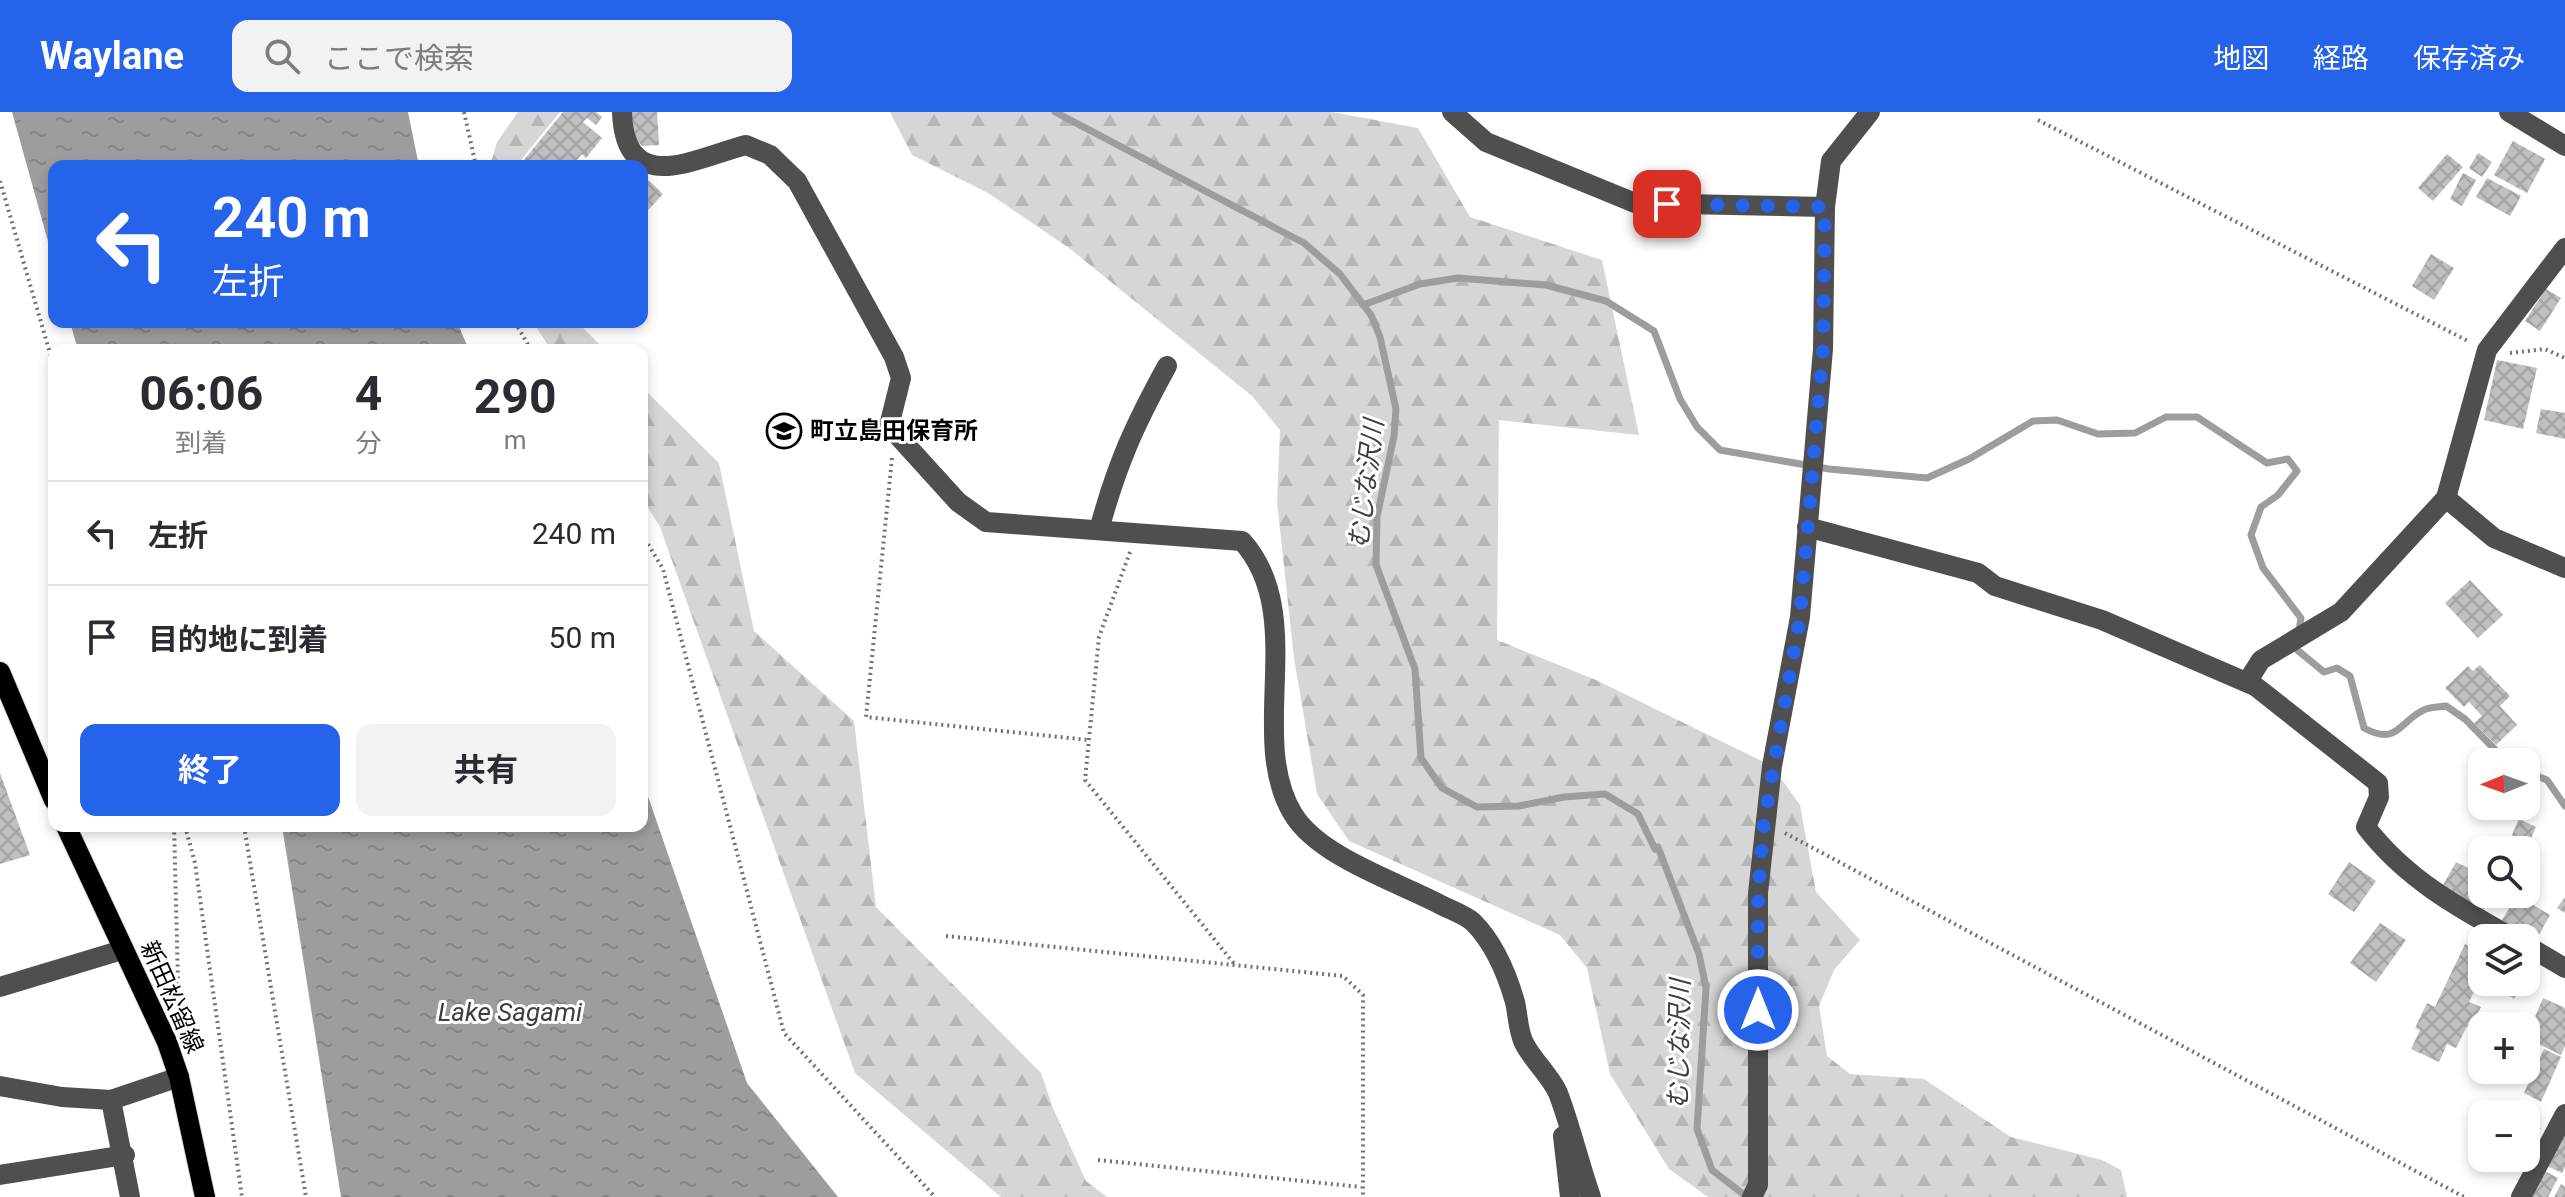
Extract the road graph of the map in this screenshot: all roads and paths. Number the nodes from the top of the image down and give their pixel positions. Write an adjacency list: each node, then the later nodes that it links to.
1 (464, 112): 8 (path)
2 (622, 112): 9 (street)
3 (1452, 112): 12 (street)
4 (1870, 112): 12 (street)
5 (2509, 112): 7 (street)
6 (2038, 120): 15 (path)
7 (2565, 146)
8 (475, 160)
9 (644, 160)
10 (648, 162): 18 (street)
11 (0, 181): 14 (path)
12 (1825, 207): 20 (street)
13 (2565, 248): 15 (street)
14 (48, 346)
15 (2487, 350): 16 (path); 19 (street)
16 (2565, 358)
17 (1167, 366): 21 (street)
18 (895, 432): 21 (street); 27 (path)
19 (2446, 498): 24 (street); 26 (street)
20 (1807, 527): 26 (street); 29 (street)
21 (1099, 530): 22 (street)
22 (1136, 533): 27 (path); 46 (street)
23 (648, 544): 56 (path)
24 (2565, 568)
25 (0, 672): 28 (main road)
26 (2247, 682): 34 (street)
27 (1089, 740): 38 (path)
28 (48, 786)
29 (1764, 822): 51 (street); 60 (path)
30 (69, 832): 36 (main road, 新田松留線)
31 (174, 832): 41 (path)
32 (187, 832): 54 (path)
33 (245, 832): 55 (path)
34 (2487, 924)
35 (946, 936): 38 (path)
36 (122, 950): 40 (street); 41 (main road, 新田松留線)
37 (2540, 953): 39 (street)
38 (1236, 966): 50 (path)
39 (2565, 968)
40 (0, 987)
41 (167, 1042): 42 (main road, 新田松留線)
42 (179, 1077): 44 (street); 53 (main road, 新田松留線)
43 (0, 1086): 44 (street)
44 (111, 1100): 47 (street)
45 (2565, 1114): 61 (street)
46 (1565, 1120): 58 (street); 59 (street)
47 (125, 1155): 49 (street); 52 (street)
48 (1098, 1160): 50 (path)
49 (0, 1175)
50 (1361, 1187): 57 (path)
51 (1755, 1191)
52 (130, 1197)
53 (205, 1197)
54 (242, 1197)
55 (306, 1197)
56 (935, 1197)
57 (1363, 1197)
58 (1570, 1197)
59 (1591, 1197)
60 (2464, 1197)
61 (2521, 1197)

